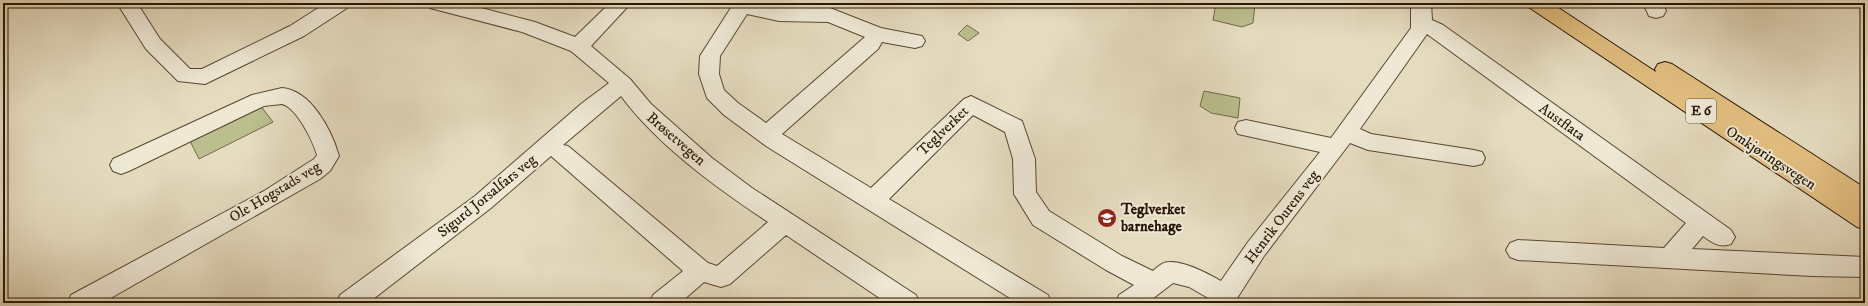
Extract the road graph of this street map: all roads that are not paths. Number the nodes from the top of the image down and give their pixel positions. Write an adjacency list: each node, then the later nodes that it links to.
1 (127, 3): 2 (street)
2 (340, 3)
3 (437, 3): 11 (street, Brøsetvegen)
4 (621, 3): 11 (street)
5 (1537, 3): 21 (highway, Omkjøringsvegen / E 6)
6 (1563, 3): 19 (highway, Omkjøringsvegen / E 6)
7 (743, 5): 9 (street); 14 (street)
8 (1422, 14): 15 (street, Henrik Ourens veg); 23 (street, Austflata)
9 (877, 34): 10 (street); 14 (street)
10 (914, 41)
11 (578, 46): 12 (street, Brøsetvegen)
12 (623, 84): 22 (street, Brøsetvegen); 32 (street, Sigurd Jorsalfars veg)
13 (1246, 128): 15 (street)
14 (767, 135): 20 (street)
15 (1341, 139): 17 (street); 30 (street, Henrik Ourens veg)
16 (560, 152): 28 (street)
17 (1474, 158)
18 (121, 165): 31 (street, Ole Hogstads veg)
19 (1865, 200)
20 (873, 201): 29 (street, Teglverket); 35 (street)
21 (1865, 220)
22 (786, 221): 28 (street); 34 (street, Brøsetvegen)
23 (1701, 222): 24 (street, Austflata); 26 (street)
24 (1723, 236)
25 (1518, 250): 26 (street)
26 (1670, 258): 27 (street)
27 (1865, 267)
28 (700, 271): 33 (street)
29 (1154, 283): 30 (street); 36 (street)
30 (1222, 299)
31 (80, 303)
32 (349, 303)
33 (662, 303)
34 (907, 303)
35 (1038, 303)
36 (1128, 303)

